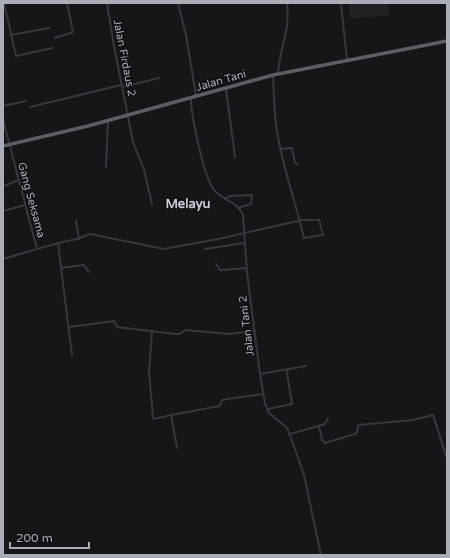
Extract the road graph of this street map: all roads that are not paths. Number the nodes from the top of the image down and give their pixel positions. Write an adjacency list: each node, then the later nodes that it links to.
1 (4, 3): 8 (street)
2 (67, 3): 9 (street)
3 (107, 3): 15 (street, Jalan Firdaus 2)
4 (178, 3): 17 (street)
5 (287, 3): 13 (street)
6 (341, 3): 12 (street)
7 (49, 28): 8 (street)
8 (11, 35): 11 (street)
9 (55, 38)
10 (447, 41): 12 (highway, Jalan Tani)
11 (52, 48)
12 (347, 60): 13 (highway, Jalan Tani)
13 (276, 74): 16 (highway, Jalan Tani); 27 (street)
14 (159, 78): 15 (street)
15 (121, 86): 21 (street); 22 (street, Jalan Firdaus 2)
16 (226, 88): 17 (highway, Jalan Tani); 28 (street)
17 (196, 97): 18 (highway, Jalan Tani)
18 (191, 98): 22 (highway, Jalan Tani); 33 (street)
19 (26, 101): 20 (street)
20 (3, 106)
21 (30, 107)
22 (128, 115): 24 (highway, Jalan Tani); 34 (street, Jalan Firdaus 2)
23 (3, 120): 25 (street, Gang Seksama)
24 (108, 120): 25 (highway, Jalan Tani); 30 (street)
25 (9, 144): 26 (highway, Jalan Tani); 31 (street, Gang Seksama)
26 (3, 146)
27 (280, 149): 29 (street); 38 (street)
28 (234, 157)
29 (297, 164)
30 (106, 167)
31 (19, 180): 32 (street); 35 (street, Gang Seksama)
32 (3, 186)
33 (225, 199): 36 (street); 36 (street)
34 (152, 204)
35 (25, 205): 37 (street); 44 (street, Gang Seksama)
36 (238, 208): 40 (street, Jalan Tani 2)
37 (3, 211)
38 (300, 220): 38 (street); 40 (street)
39 (76, 221): 41 (street)
40 (243, 232): 41 (street); 43 (street, Jalan Tani 2)
41 (79, 239): 42 (street)
42 (58, 243): 44 (street); 48 (street)
43 (244, 243): 45 (street); 49 (street, Jalan Tani 2)
44 (37, 249): 46 (street, Gang Seksama)
45 (205, 249)
46 (3, 258)
47 (216, 264): 49 (street)
48 (61, 268): 50 (street); 51 (street)
49 (247, 268): 53 (street, Jalan Tani 2)
50 (89, 272)
51 (69, 327): 52 (street); 54 (street)
52 (152, 331): 53 (street); 60 (street)
53 (255, 331): 57 (street, Jalan Tani 2)
54 (72, 355)
55 (306, 366): 56 (street)
56 (288, 369): 57 (street); 59 (street)
57 (260, 374): 58 (street, Jalan Tani 2)
58 (263, 394): 59 (street, Jalan Tani 2); 60 (street)
59 (267, 410): 63 (street)
60 (171, 415): 64 (street)
61 (328, 418): 62 (street)
62 (319, 426): 63 (street); 65 (street)
63 (290, 434): 66 (street)
64 (177, 448)
65 (447, 460)
66 (321, 555)

